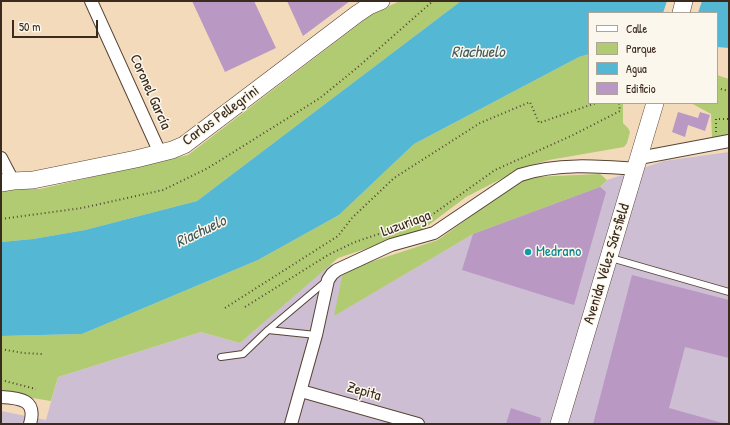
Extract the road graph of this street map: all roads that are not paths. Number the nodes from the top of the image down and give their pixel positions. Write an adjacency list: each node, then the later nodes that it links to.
1 (91, 1): 7 (street, Coronel García)
2 (684, 1): 4 (street)
3 (372, 3): 7 (street, Carlos Pellegrini)
4 (680, 12)
5 (655, 104): 9 (street, Avenida Vélez Sársfield)
6 (729, 141): 9 (street, Luzuriaga)
7 (160, 153): 10 (street, Carlos Pellegrini)
8 (1, 158): 10 (street)
9 (638, 163): 11 (street, Avenida Vélez Sársfield); 12 (street, Luzuriaga)
10 (5, 180)
11 (609, 257): 13 (lane); 22 (street, Avenida Vélez Sársfield)
12 (328, 280): 14 (lane); 15 (street)
13 (729, 292)
14 (268, 330): 15 (lane); 16 (lane)
15 (316, 335): 17 (street)
16 (221, 357)
17 (301, 391): 20 (street); 21 (street, Zepita)
18 (1, 397): 19 (street)
19 (30, 422)
20 (291, 424)
21 (418, 424)
22 (559, 424)

